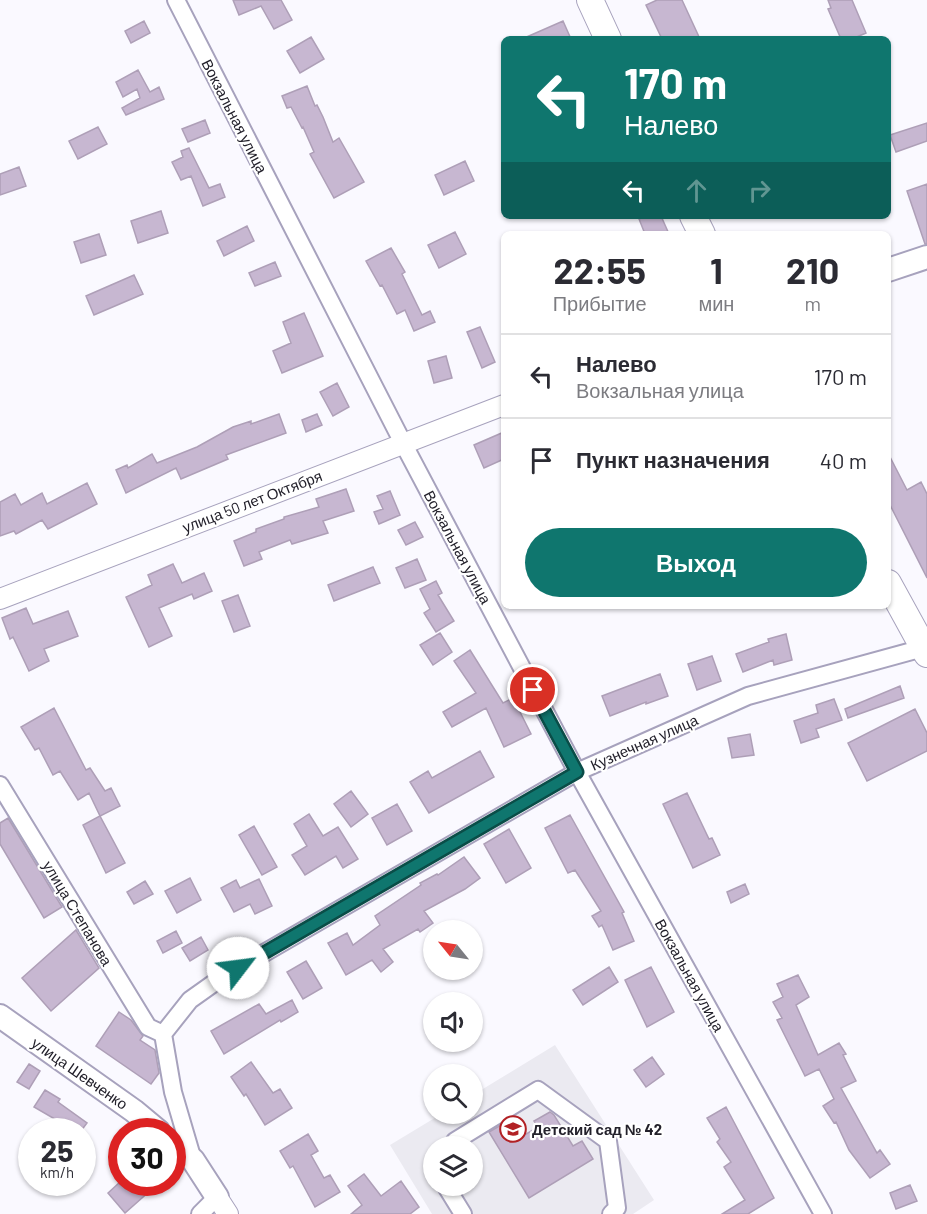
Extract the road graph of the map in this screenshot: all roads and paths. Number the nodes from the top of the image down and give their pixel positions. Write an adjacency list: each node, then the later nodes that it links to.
1 (176, 0): 7 (street, Вокзальная улица)
2 (590, 0): 3 (main road)
3 (608, 36)
4 (927, 257): 5 (main road)
5 (891, 269)
6 (501, 406): 7 (street, улица 50 лет Октября)
7 (403, 443): 9 (street, улица 50 лет Октября); 11 (street, Вокзальная улица)
8 (891, 588): 10 (main road)
9 (0, 599)
10 (926, 649): 11 (street, Кузнечная улица)
11 (577, 772): 14 (street, Кузнечная улица); 24 (street, Вокзальная улица)
12 (0, 785): 14 (street, улица Степанова)
13 (0, 1016): 15 (main road, улица Шевченко)
14 (163, 1034): 18 (street)
15 (142, 1118)
16 (463, 1136): 23 (street)
17 (186, 1154): 18 (main road)
18 (193, 1160): 20 (main road)
19 (452, 1196): 22 (street)
20 (223, 1206): 21 (street)
21 (200, 1214)
22 (463, 1214)
23 (611, 1214)
24 (823, 1214)

